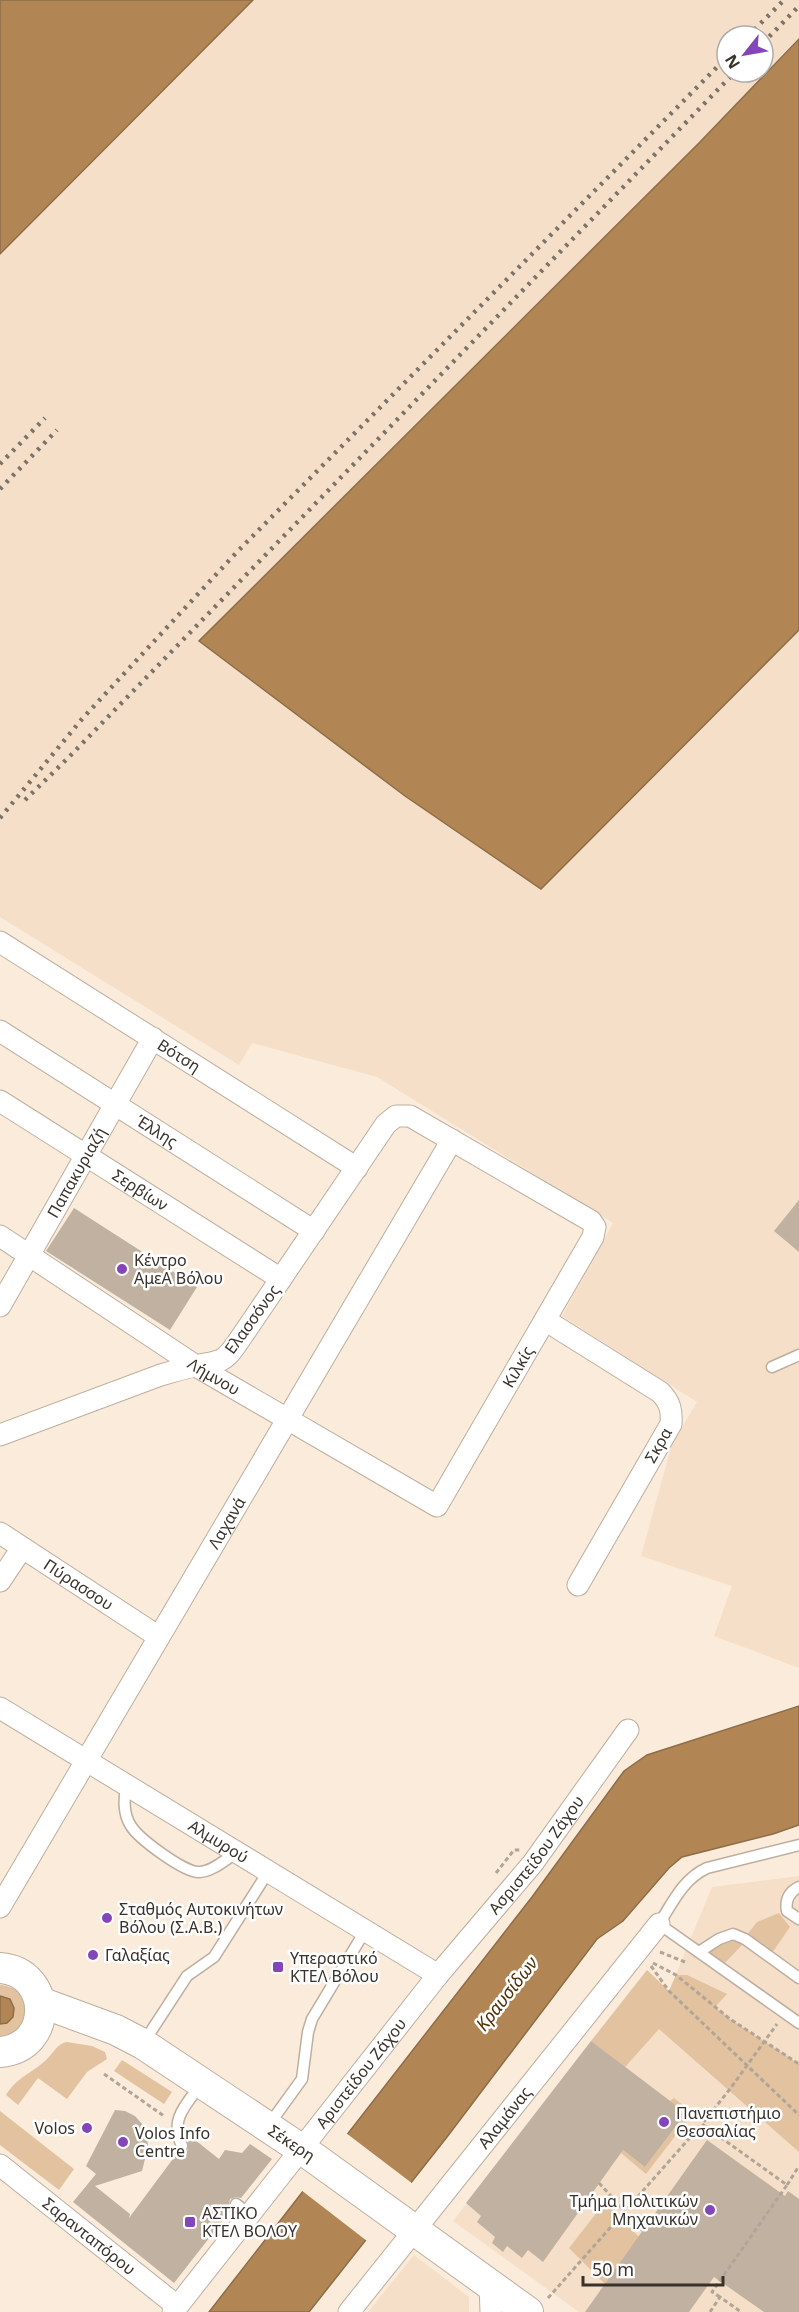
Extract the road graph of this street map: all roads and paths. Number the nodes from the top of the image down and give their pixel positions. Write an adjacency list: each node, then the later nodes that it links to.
1 (0, 942): 3 (street, Βότση)
2 (0, 1031): 5 (street, Έλλης)
3 (153, 1038): 5 (street, Παπακυριαζή); 8 (street, Βότση)
4 (0, 1101): 7 (street, Σερβίων)
5 (115, 1104): 7 (street, Παπακυριαζή); 9 (street, Έλλης)
6 (452, 1140): 8 (street, Ελασσόνος); 14 (street, Κιλκίς); 18 (street, Λαχανά)
7 (86, 1156): 11 (street, Παπακυριαζή); 12 (street, Σερβίων)
8 (357, 1168): 9 (street, Ελασσόνος)
9 (314, 1231): 12 (street, Ελασσόνος)
10 (0, 1236): 11 (street, Λήμνου)
11 (29, 1256): 13 (street, Παπακυριαζή); 16 (street, Λήμνου)
12 (281, 1279): 16 (street, Ελασσόνος)
13 (0, 1306)
14 (545, 1320): 20 (street, Κιλκίς); 24 (street, Σκρα)
15 (799, 1355): 17 (lane)
16 (196, 1366): 18 (street, Λήμνου); 19 (street, Ελασσόνος)
17 (772, 1367)
18 (288, 1420): 20 (street, Λήμνου); 25 (street, Λαχανά)
19 (0, 1435)
20 (437, 1506)
21 (0, 1533): 22 (street, Πύρασσου)
22 (22, 1548): 23 (street); 25 (street, Πύρασσου)
23 (0, 1581)
24 (578, 1585)
25 (159, 1637): 28 (street, Λαχανά)
26 (0, 1708): 28 (street, Αλμυρού)
27 (628, 1730): 32 (street, Ασριστείδου Ζάχου)
28 (86, 1762): 29 (street, Αλμυρού); 36 (street, Λαχανά)
29 (126, 1786): 31 (street, Αλμυρού); 31 (lane)
30 (799, 1845): 38 (lane)
31 (236, 1853): 33 (street, Αλμυρού)
32 (533, 1863): 34 (path); 42 (street, Ασριστείδου Ζάχου)
33 (268, 1872): 39 (street, Αλμυρού); 48 (lane)
34 (494, 1877)
35 (799, 1887): 37 (lane)
36 (0, 1907)
37 (799, 1919)
38 (659, 1924): 40 (lane); 66 (street, Αλαμάνας)
39 (365, 1931): 42 (street, Αλμυρού); 58 (lane)
40 (699, 1952): 43 (lane); 45 (lane)
41 (3, 1965): 44 (main road)
42 (438, 1975): 60 (street, Αριστείδου Ζάχου)
43 (799, 1978)
44 (40, 2002): 48 (main road, Σέκερη); 49 (main road)
45 (785, 2013): 46 (lane); 47 (path)
46 (799, 2023)
47 (764, 2042): 50 (path); 51 (path); 51 (path)
48 (143, 2044): 54 (main road, Σέκερη)
49 (11, 2049): 52 (main road)
50 (799, 2064)
51 (747, 2065): 55 (path); 56 (path)
52 (0, 2067)
53 (104, 2074): 57 (path)
54 (202, 2082): 57 (lane); 58 (main road, Σέκερη)
55 (799, 2115)
56 (702, 2124): 64 (path); 65 (path)
57 (176, 2125): 59 (lane)
58 (268, 2126): 60 (main road, Σέκερη)
59 (182, 2146)
60 (307, 2152): 66 (main road, Σέκερη); 71 (street, Αριστείδου Ζάχου)
61 (0, 2165): 71 (street, Σαρανταπόρου)
62 (799, 2166): 64 (path)
63 (599, 2184): 65 (path)
64 (787, 2185): 68 (path)
65 (624, 2212): 67 (path); 70 (path)
66 (409, 2226): 69 (main road, Σέκερη); 72 (street, Αλαμάνας)
67 (643, 2231)
68 (720, 2297): 73 (path); 74 (path)
69 (491, 2298): 70 (main road, Σέκερη)
70 (537, 2306)
71 (175, 2309)
72 (349, 2312)
73 (710, 2312)
74 (741, 2312)

